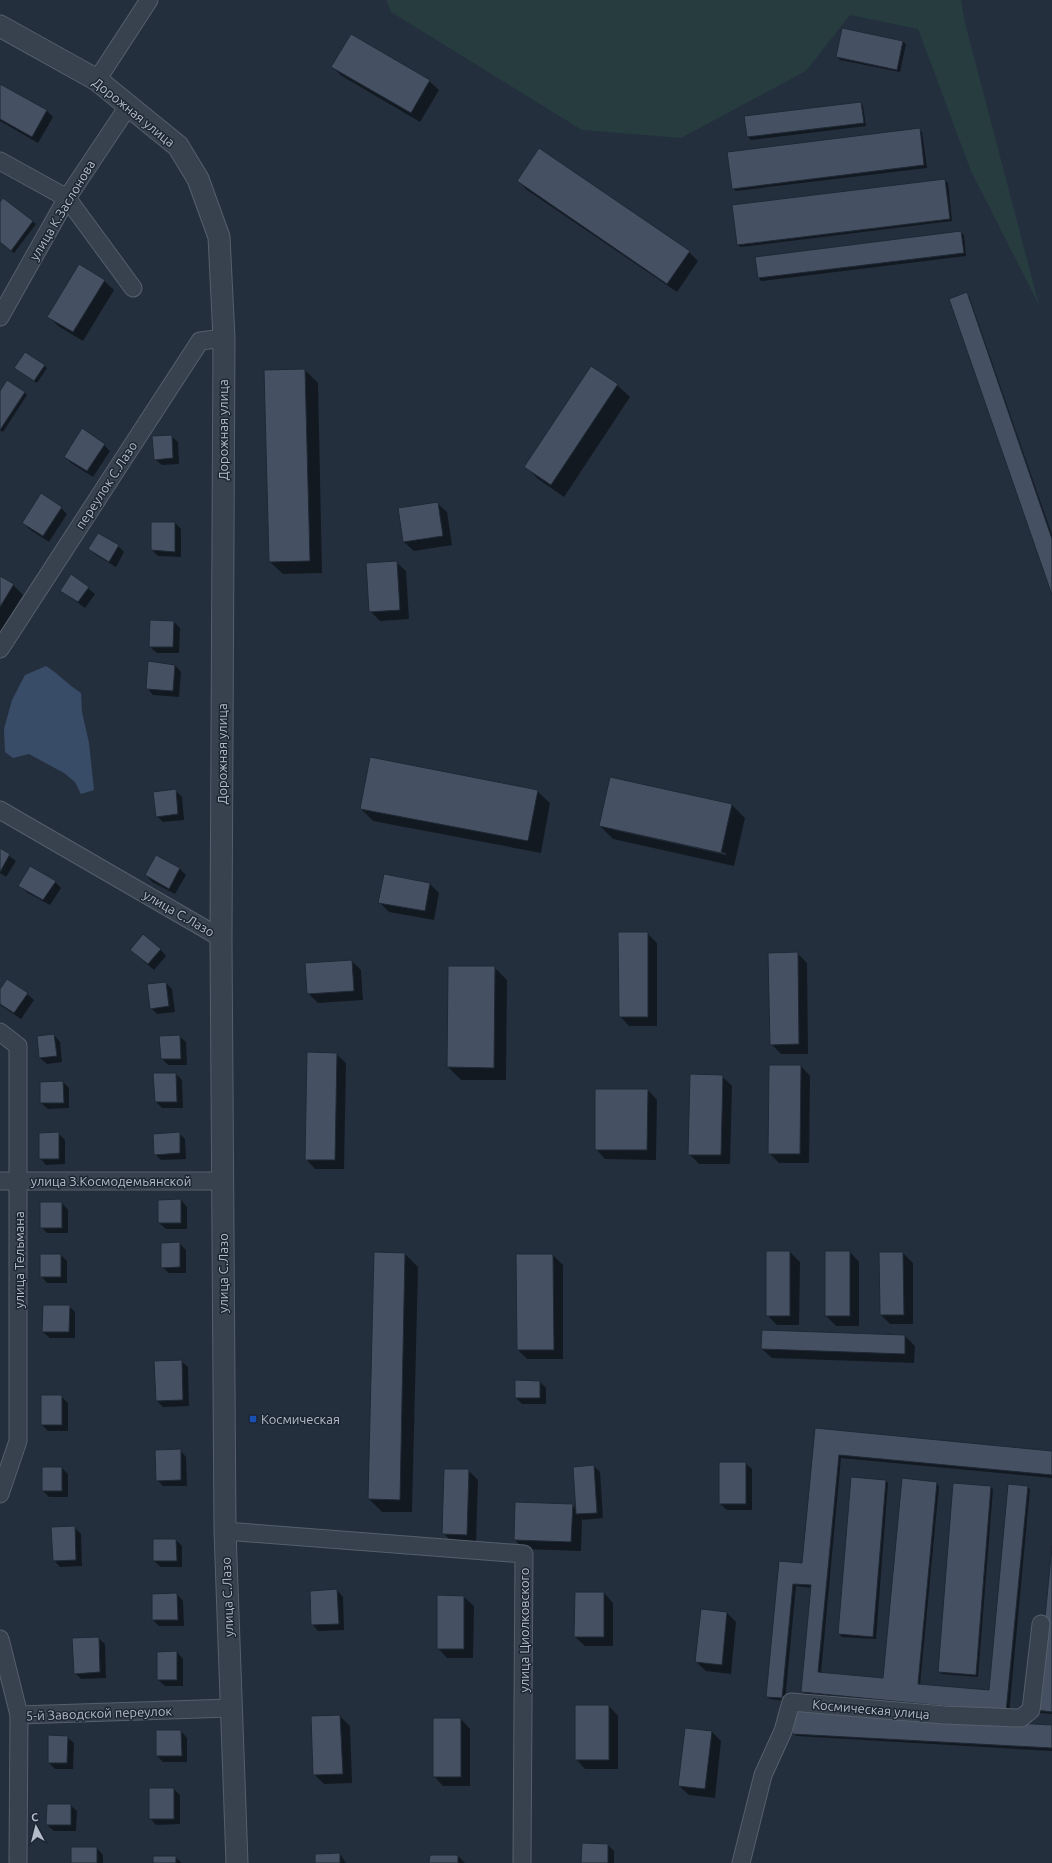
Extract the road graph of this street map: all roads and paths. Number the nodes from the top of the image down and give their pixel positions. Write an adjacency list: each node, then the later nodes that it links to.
1 (149, 0): 3 (street)
2 (0, 26): 3 (street, Дорожная улица)
3 (97, 80): 4 (street, Дорожная улица)
4 (129, 105): 6 (street, улица К.Заслонова); 9 (street, Дорожная улица)
5 (0, 161): 6 (street)
6 (67, 198): 7 (street); 8 (street, улица К.Заслонова)
7 (133, 288)
8 (0, 317)
9 (224, 338): 10 (street, переулок С.Лазо); 12 (street, Дорожная улица)
10 (0, 649)
11 (0, 810): 12 (street, улица С.Лазо)
12 (221, 938): 16 (street, улица С.Лазо)
13 (0, 1032): 15 (street, улица Тельмана)
14 (0, 1181): 15 (street, улица З.Космодемьянской)
15 (19, 1181): 16 (street, улица З.Космодемьянской); 17 (street, улица Тельмана)
16 (223, 1181): 18 (street, улица С.Лазо)
17 (0, 1494)
18 (225, 1531): 21 (street, улица С.Лазо); 25 (street, улица Циолковского)
19 (1041, 1624): 26 (street, Космическая улица)
20 (0, 1639): 22 (street)
21 (230, 1708): 22 (street, 5-й Заводской переулок); 24 (street, улица С.Лазо)
22 (19, 1715): 23 (street, 5-й Заводской переулок)
23 (18, 1863)
24 (237, 1863)
25 (522, 1863)
26 (741, 1863)

